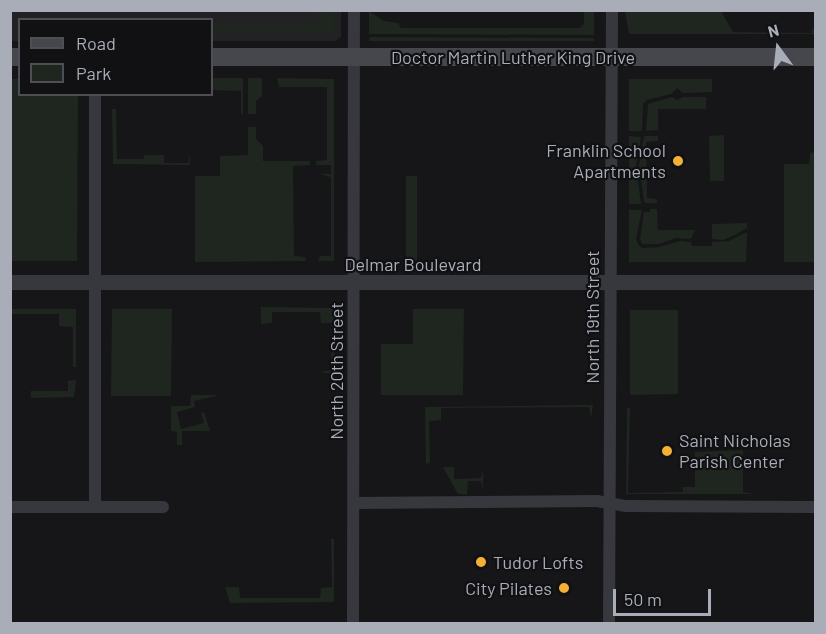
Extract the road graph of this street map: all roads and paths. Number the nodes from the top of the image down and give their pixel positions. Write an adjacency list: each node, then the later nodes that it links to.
1 (354, 10): 4 (street, North 20th Street)
2 (612, 10): 5 (street, North 19th Street)
3 (213, 57): 4 (main road, Doctor Martin Luther King Drive)
4 (354, 57): 5 (main road, Doctor Martin Luther King Drive); 12 (street, North 20th Street)
5 (612, 57): 6 (main road, Doctor Martin Luther King Drive); 11 (street, North 19th Street)
6 (816, 57)
7 (95, 96): 9 (street)
8 (10, 282): 9 (street, Delmar Boulevard)
9 (96, 282): 12 (street, Delmar Boulevard); 16 (street)
10 (816, 282): 11 (street, Delmar Boulevard)
11 (611, 283): 12 (street, Delmar Boulevard); 14 (street, North 19th Street)
12 (354, 284): 13 (street, North 20th Street)
13 (354, 503): 14 (street); 19 (street, North 20th Street)
14 (610, 504): 18 (street); 20 (street, North 19th Street)
15 (10, 507): 16 (street)
16 (95, 507): 17 (street)
17 (163, 507)
18 (816, 507)
19 (353, 624)
20 (609, 624)

